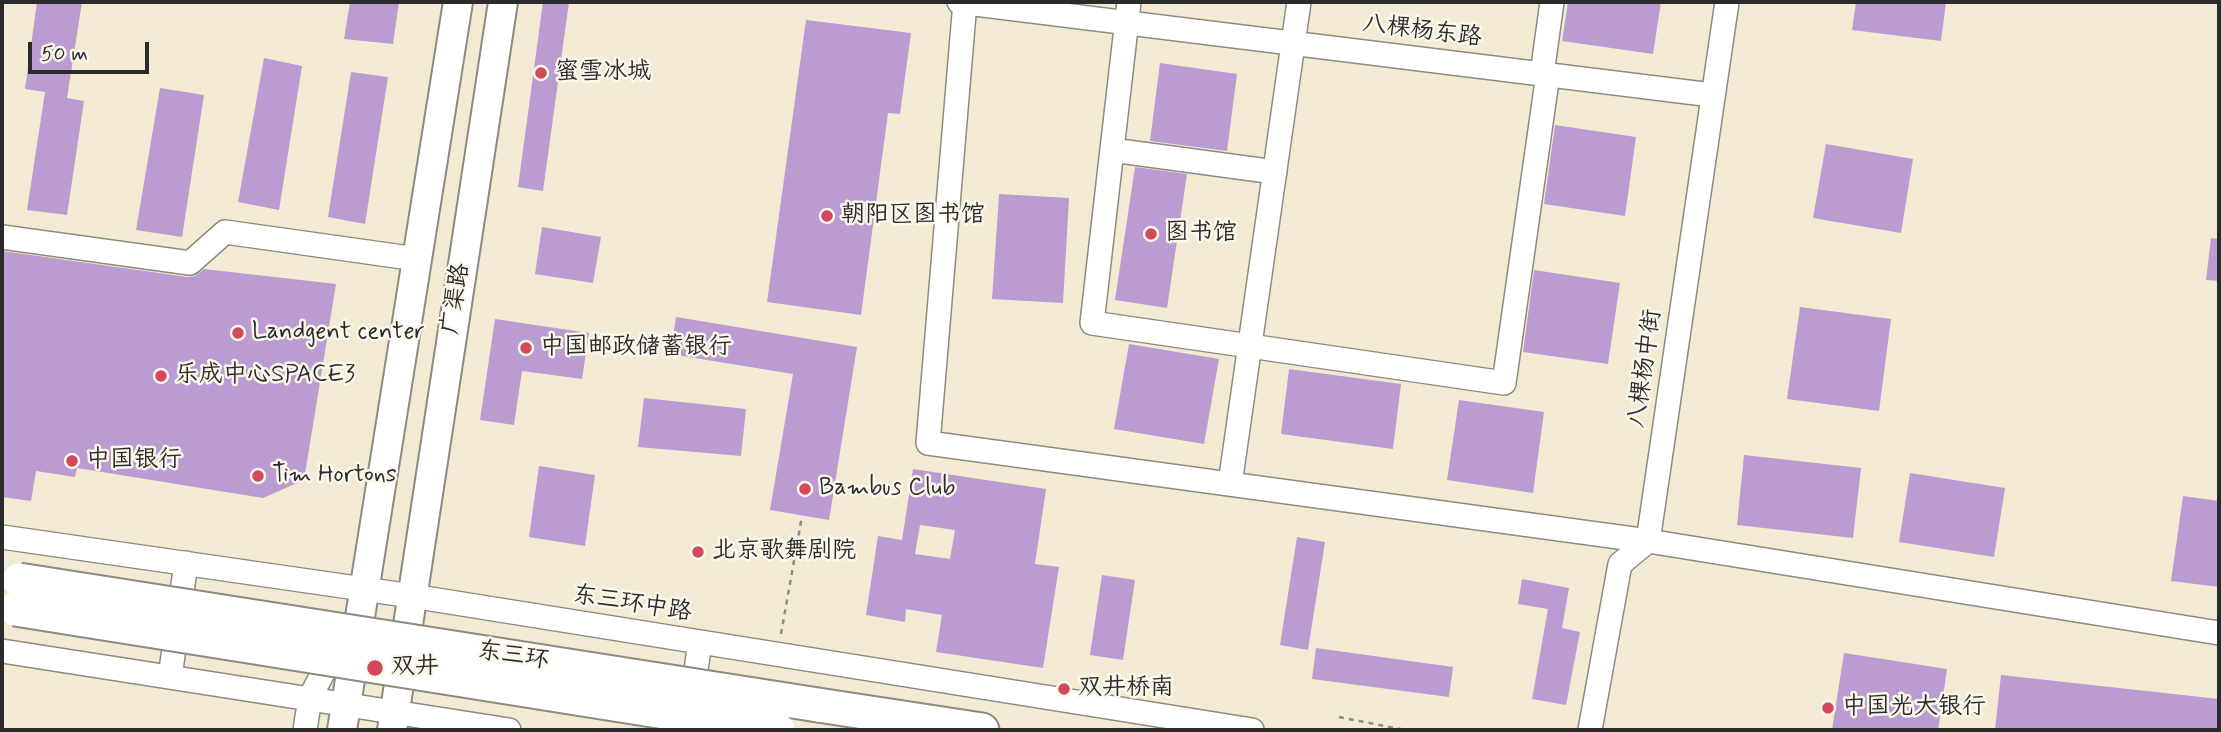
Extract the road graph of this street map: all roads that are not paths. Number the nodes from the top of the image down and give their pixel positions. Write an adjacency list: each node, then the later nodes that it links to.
1 (458, 2): 14 (main road, 广渠路)
2 (503, 2): 22 (main road, 广渠路)
3 (963, 2): 7 (street, 八棵杨东路); 16 (street)
4 (1299, 2): 8 (street)
5 (1552, 2): 9 (street)
6 (1727, 2): 10 (street, 八棵杨中街)
7 (1127, 13): 8 (street, 八棵杨东路); 11 (street)
8 (1294, 43): 9 (street, 八棵杨东路); 12 (street)
9 (1545, 74): 10 (street, 八棵杨东路); 15 (street)
10 (1712, 94): 18 (street, 八棵杨中街)
11 (1112, 150): 12 (street); 15 (street)
12 (1275, 172): 15 (street)
13 (2, 237): 14 (street)
14 (417, 259): 20 (main road, 广渠路)
15 (1250, 346): 16 (street)
16 (1230, 484): 18 (street)
17 (2, 537): 19 (street, 东三环中路)
18 (1648, 541): 23 (street); 36 (street)
19 (186, 564): 20 (street, 东三环中路); 26 (street)
20 (365, 590): 22 (street, 东三环中路); 27 (street); 28 (main road, 广渠路)
21 (9, 593): 33 (highway, 东三环, bridge); 34 (highway, 东三环, bridge)
22 (412, 596): 24 (street, 东三环中路); 29 (main road, 广渠路)
23 (2219, 633)
24 (700, 642): 32 (street); 35 (street, 东三环中路)
25 (2, 651): 26 (street)
26 (170, 677): 27 (street)
27 (310, 698): 28 (street); 30 (street)
28 (344, 717): 29 (street)
29 (393, 721): 31 (street)
30 (305, 730)
31 (509, 730)
32 (687, 730)
33 (778, 730)
34 (982, 730)
35 (1252, 730)
36 (1590, 730)

